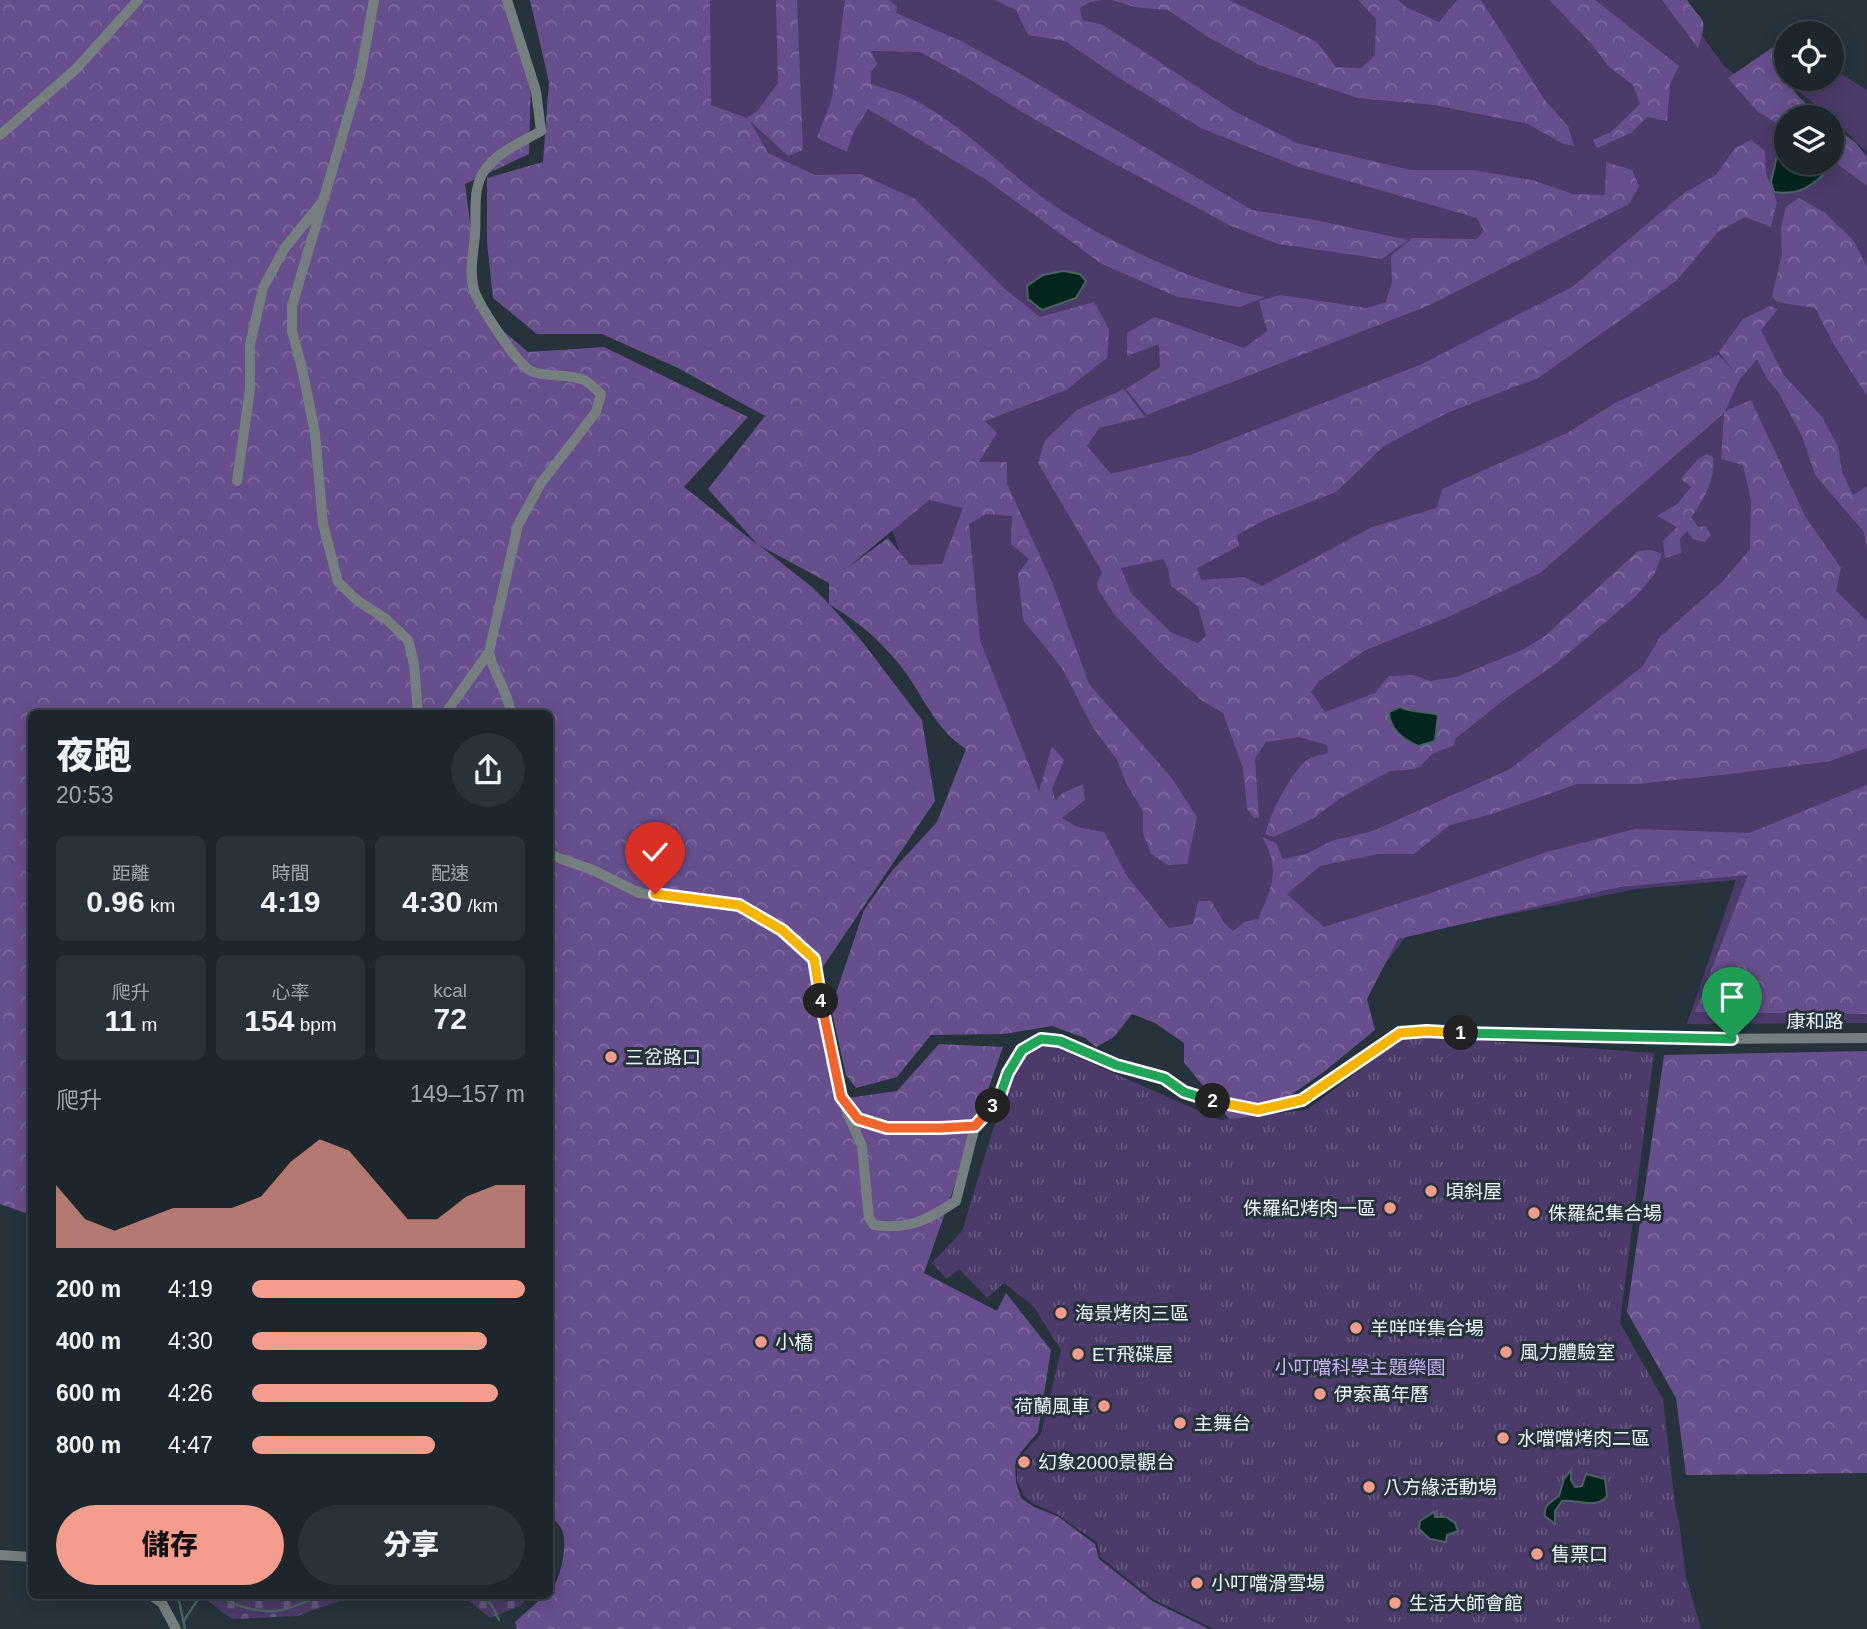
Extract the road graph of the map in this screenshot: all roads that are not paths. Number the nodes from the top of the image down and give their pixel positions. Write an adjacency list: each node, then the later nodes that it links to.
1 (138, 0): 4 (street)
2 (374, 0): 5 (street)
3 (507, 0): 7 (street)
4 (0, 135)
5 (326, 198): 6 (street); 8 (street)
6 (237, 481)
7 (489, 652): 9 (street); 10 (street)
8 (418, 710)
9 (448, 710)
10 (511, 710)
11 (553, 856): 13 (street)
12 (1867, 1038): 14 (street, 康和路)
13 (841, 1097): 14 (street); 14 (street)
14 (975, 1126)
15 (0, 1555): 16 (street)
16 (28, 1557)
17 (156, 1599): 18 (street)
18 (176, 1629)

